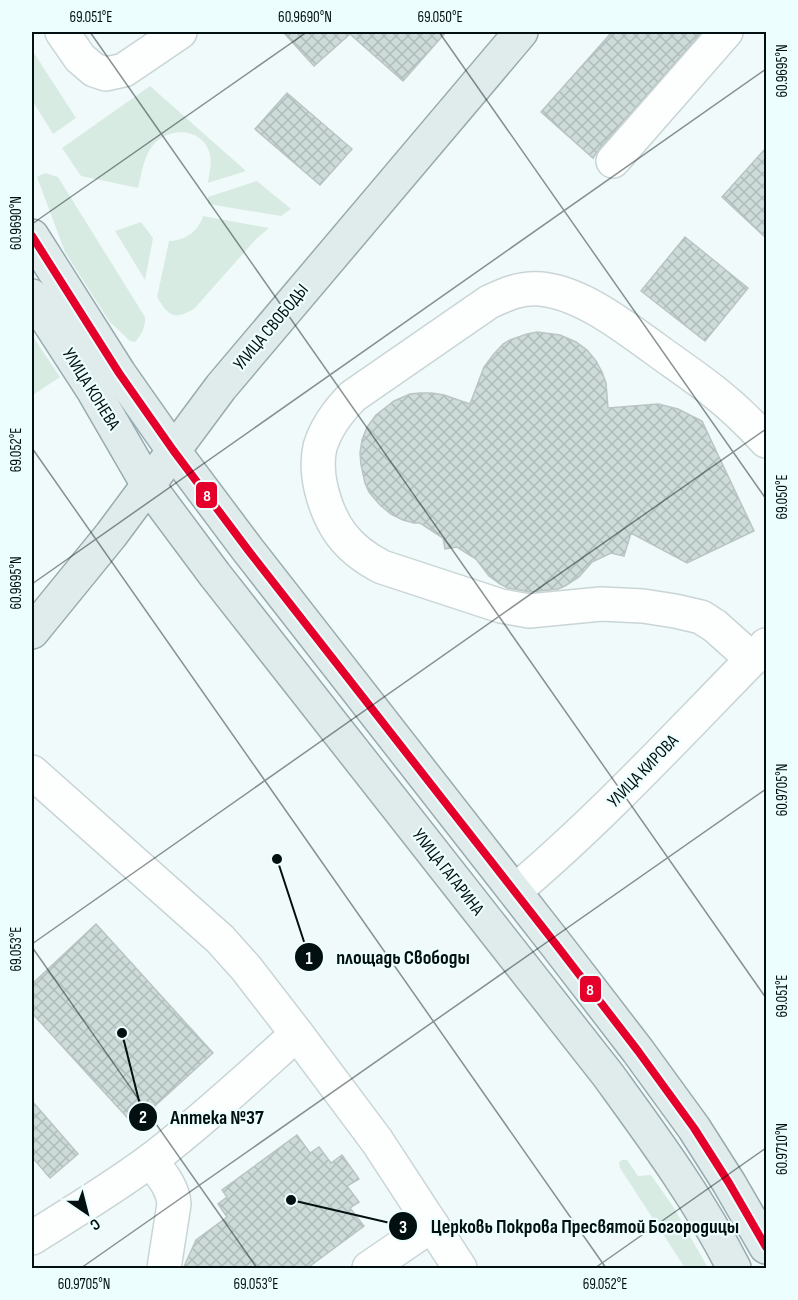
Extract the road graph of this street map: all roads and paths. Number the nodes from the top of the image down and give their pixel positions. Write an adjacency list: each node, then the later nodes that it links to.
1 (62, 32): 2 (street)
2 (180, 32)
3 (521, 32): 9 (main road, УЛИЦА СВОБОДЫ)
4 (726, 32): 5 (street)
5 (613, 161)
6 (32, 236): 9 (main road, УЛИЦА КОНЕВА)
7 (32, 296): 10 (main road, УЛИЦА КОНЕВА)
8 (766, 441): 12 (street)
9 (173, 450): 10 (main road, УЛИЦА СВОБОДЫ); 14 (main road)
10 (148, 485): 11 (main road, УЛИЦА СВОБОДЫ); 23 (main road, УЛИЦА ГАГАРИНА)
11 (32, 632)
12 (759, 652): 14 (street, УЛИЦА КИРОВА)
13 (32, 772): 15 (street)
14 (515, 891): 19 (main road)
15 (297, 1034): 16 (street); 17 (street)
16 (151, 1160): 18 (street); 20 (street)
17 (432, 1225): 21 (street); 22 (street)
18 (32, 1238)
19 (766, 1247)
20 (164, 1269)
21 (369, 1269)
22 (460, 1269)
23 (734, 1269)

